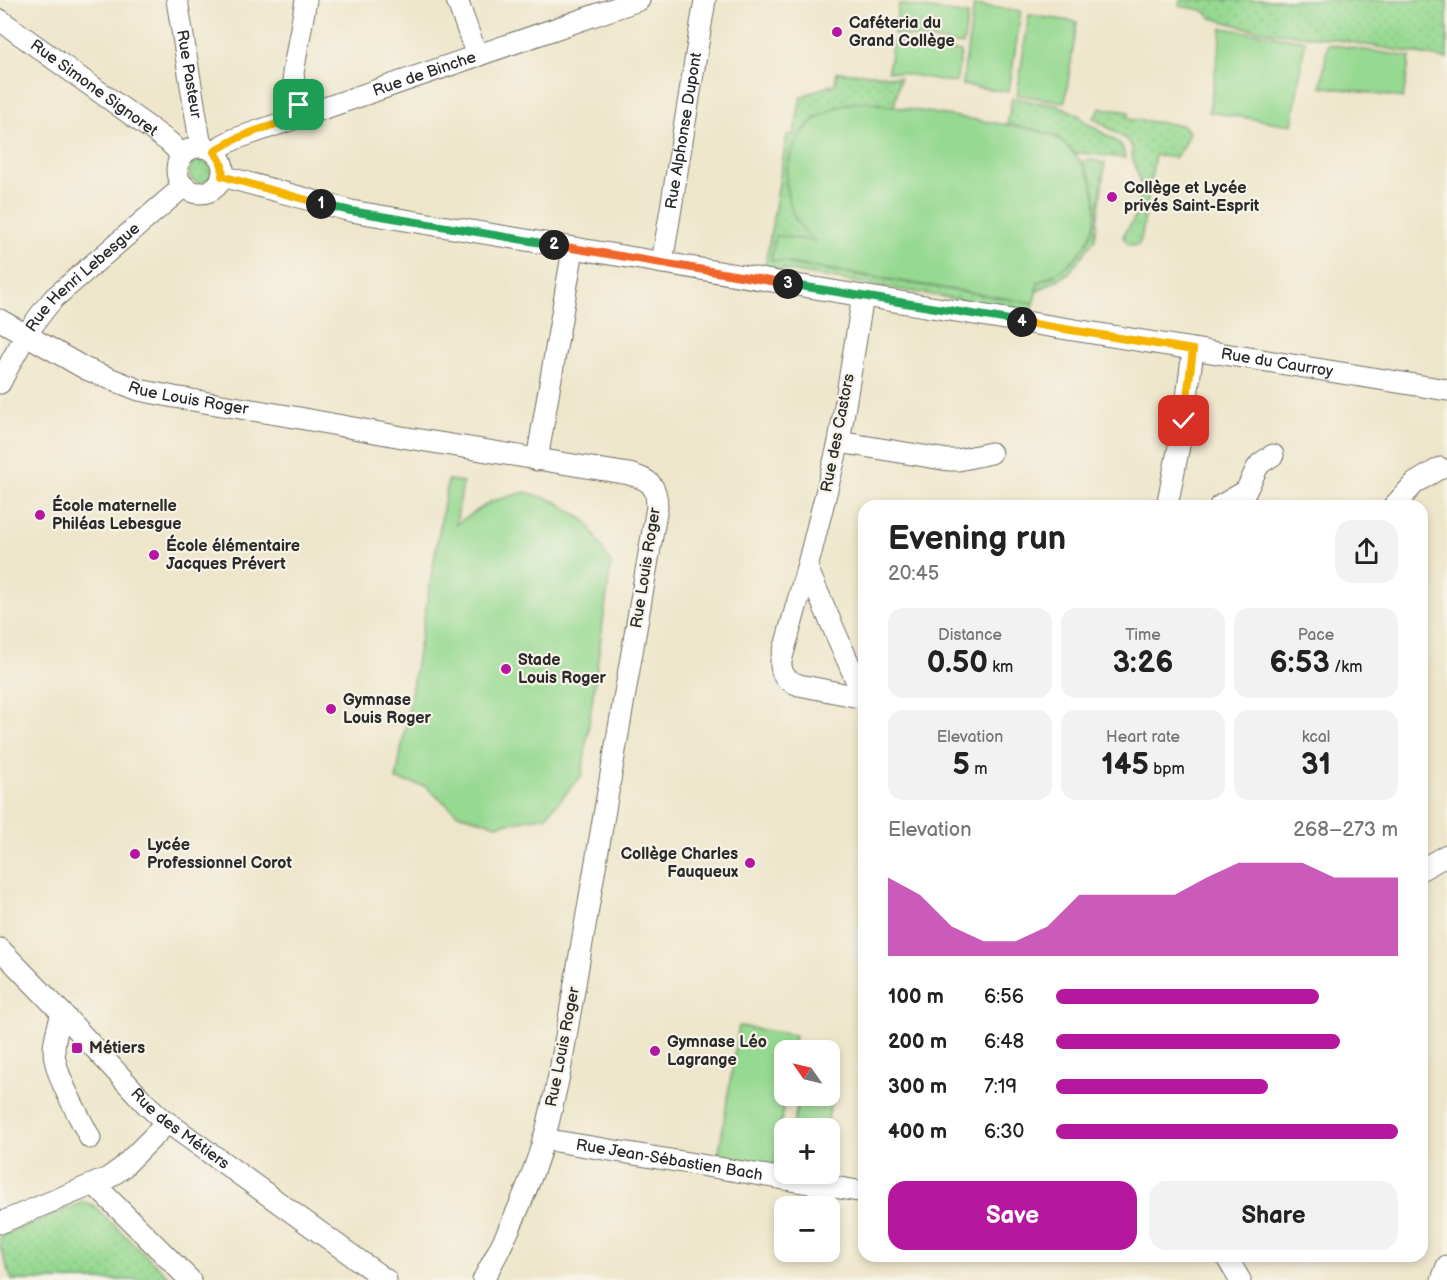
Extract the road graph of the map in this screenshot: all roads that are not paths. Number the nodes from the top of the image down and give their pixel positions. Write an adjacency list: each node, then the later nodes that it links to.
1 (177, 0): 9 (street, Rue Pasteur)
2 (306, 0): 8 (street)
3 (457, 0): 7 (street)
4 (639, 0): 7 (street, Rue de Binche)
5 (705, 0): 14 (street, Rue Alphonse Dupont)
6 (0, 20): 10 (street, Rue Simone Signoret)
7 (477, 56): 8 (street, Rue de Binche)
8 (302, 116): 9 (street, Rue de Binche)
9 (208, 150): 10 (street); 11 (street)
10 (180, 159): 12 (street)
11 (222, 176): 12 (street); 13 (street, Rue du Caurroy)
12 (184, 186): 17 (street, Rue Henri Lebesgue)
13 (573, 249): 14 (street, Rue du Caurroy); 24 (street)
14 (662, 263): 15 (street, Rue du Caurroy)
15 (863, 296): 18 (street, Rue du Caurroy); 21 (street, Rue des Castors)
16 (0, 320): 17 (street, Rue Louis Roger)
17 (27, 334): 19 (street, Rue Henri Lebesgue); 24 (street, Rue Louis Roger)
18 (1193, 350): 20 (street, Rue du Caurroy); 26 (street)
19 (0, 383)
20 (1447, 390)
21 (839, 442): 22 (street); 29 (street, Rue des Castors)
22 (991, 453)
23 (1273, 455): 27 (street)
24 (537, 460): 38 (street, Rue Louis Roger)
25 (1440, 468): 28 (street)
26 (1168, 500)
27 (1231, 500)
28 (1399, 500)
29 (807, 568): 30 (street, Rue des Castors); 31 (street, Rue des Castors)
30 (858, 684)
31 (858, 697)
32 (1447, 855): 33 (street)
33 (1428, 865)
34 (0, 949): 35 (street, Rue des Métiers)
35 (62, 1013): 36 (street, Rue des Métiers); 37 (street)
36 (168, 1123): 39 (street); 44 (street, Rue des Métiers)
37 (90, 1138)
38 (543, 1139): 40 (street, Rue Jean-Sébastien Bach); 45 (street, Rue Louis Roger)
39 (95, 1185): 41 (street); 43 (street)
40 (858, 1191)
41 (0, 1223)
42 (1230, 1262): 46 (street)
43 (190, 1280)
44 (386, 1280)
45 (483, 1280)
46 (1240, 1280)

